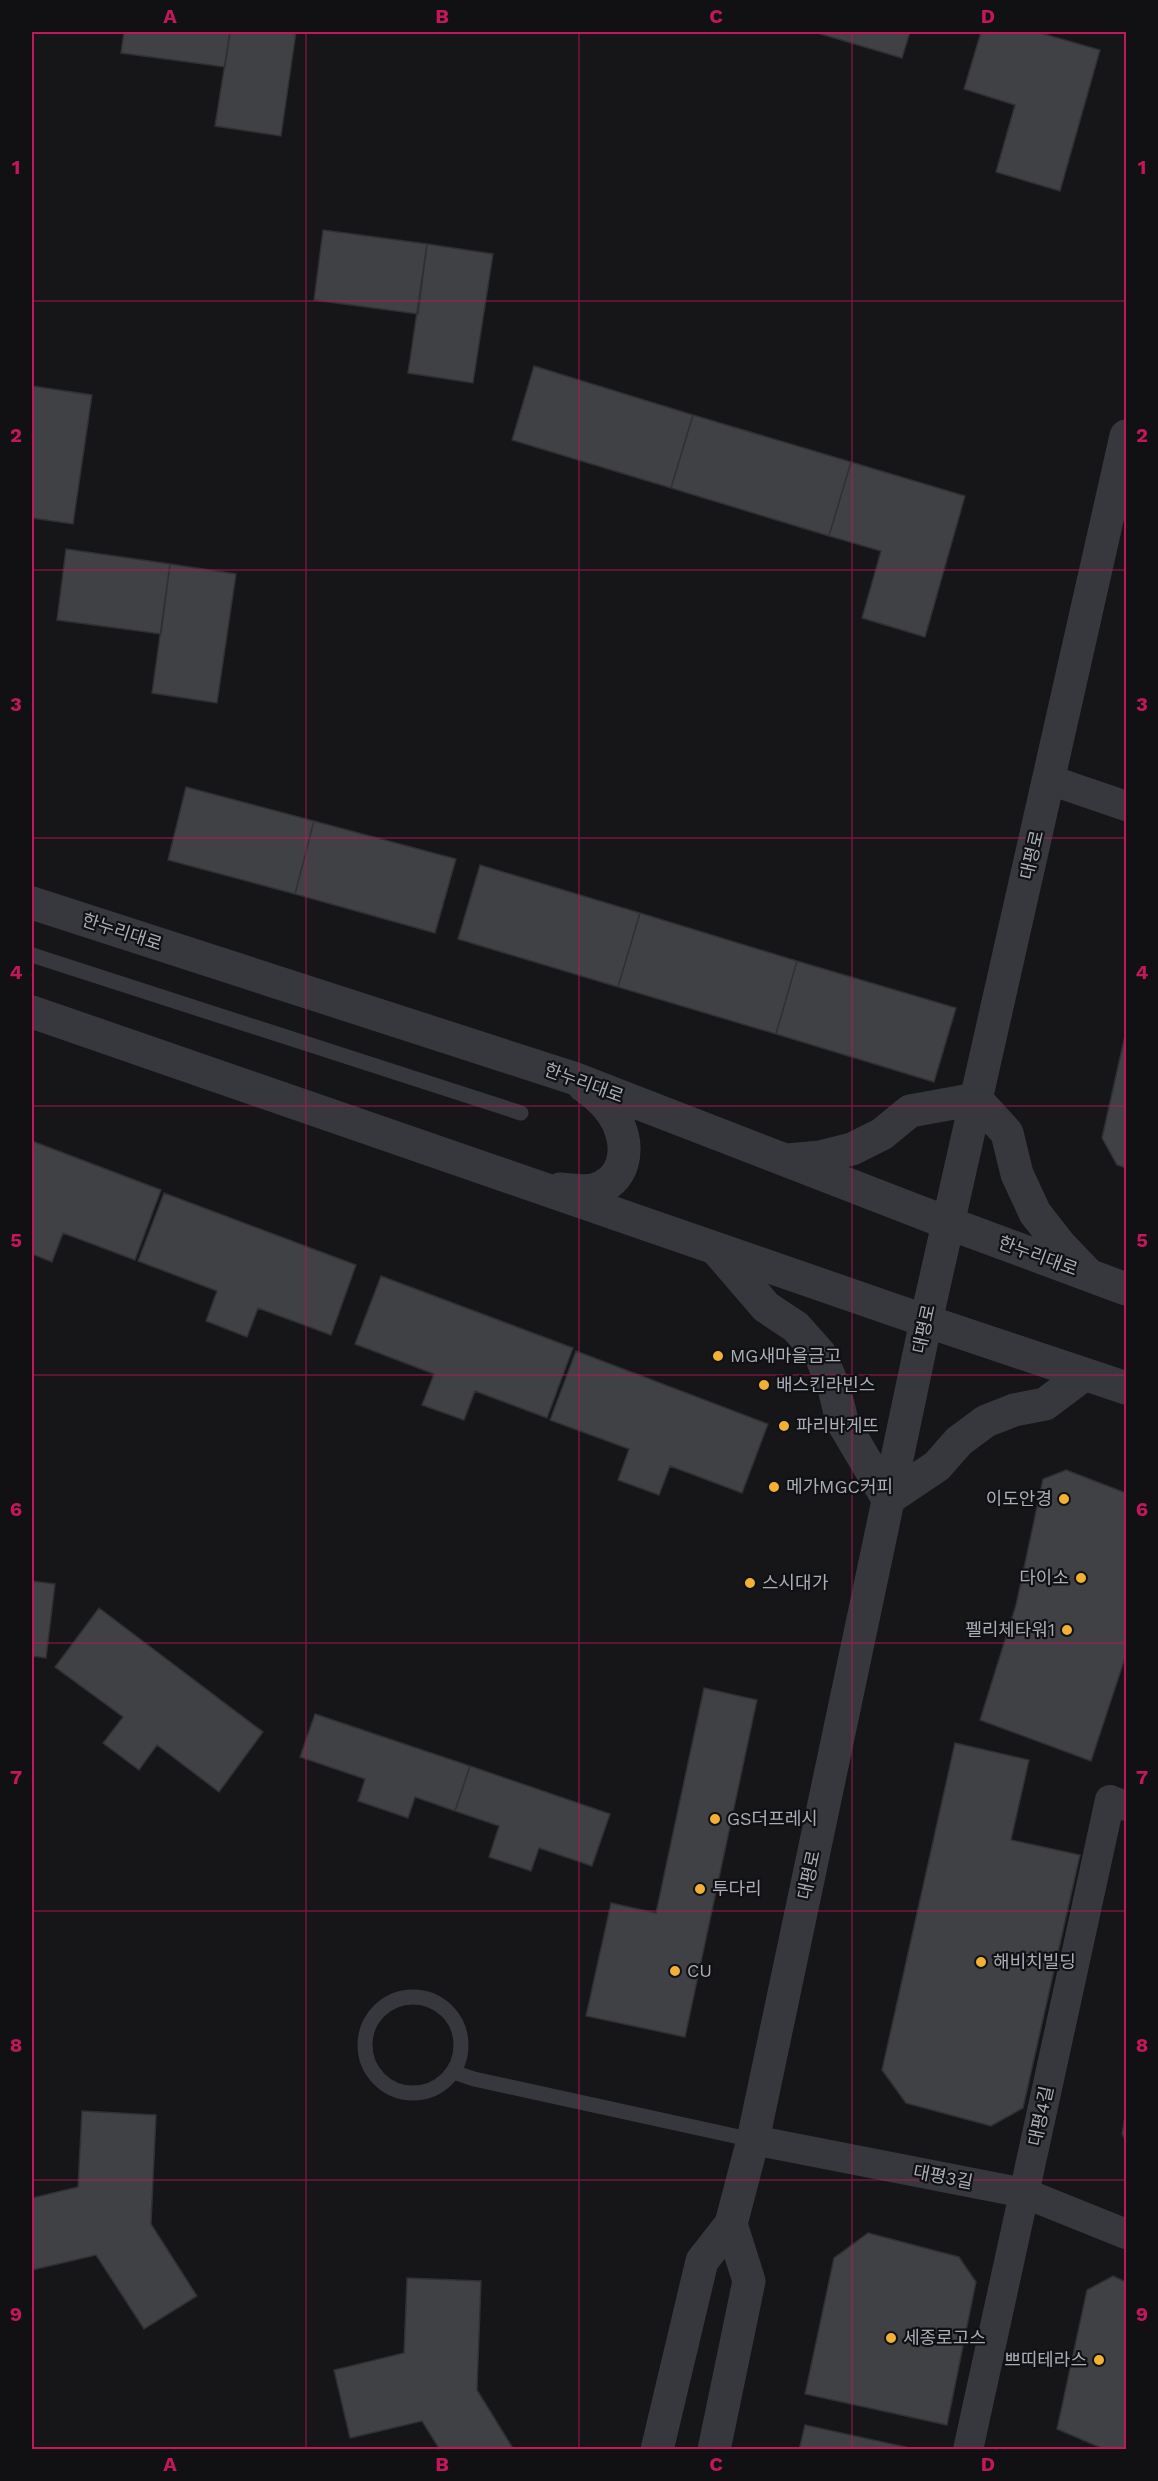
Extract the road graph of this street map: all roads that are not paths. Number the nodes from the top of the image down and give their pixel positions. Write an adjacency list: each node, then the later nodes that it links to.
1 (1126, 436): 2 (street, 대평로)
2 (1050, 780): 3 (street); 8 (street, 대평로)
3 (1126, 806)
4 (32, 903): 7 (street, 한누리대로)
5 (32, 955): 9 (lane)
6 (32, 1012): 11 (street)
7 (573, 1078): 10 (street, 한누리대로); 11 (street)
8 (976, 1099): 10 (street); 12 (street, 대평로); 14 (street)
9 (521, 1113)
10 (786, 1160): 12 (street, 한누리대로)
11 (546, 1189): 13 (street)
12 (948, 1223): 14 (street, 한누리대로); 16 (street, 대평로)
13 (714, 1247): 16 (street); 19 (street)
14 (1089, 1275): 15 (street, 한누리대로)
15 (1126, 1289)
16 (926, 1321): 17 (street); 19 (street, 대평로)
17 (1085, 1374): 18 (street); 19 (street)
18 (1126, 1388)
19 (888, 1498): 22 (street, 대평로)
20 (1126, 1806): 23 (street, 대평4길)
21 (453, 2072): 21 (lane); 22 (lane)
22 (753, 2140): 23 (street, 대평3길); 24 (street, 대평로)
23 (1024, 2193): 25 (street, 대평3길); 28 (street, 대평4길)
24 (731, 2224): 26 (street); 27 (street)
25 (1126, 2234)
26 (657, 2450)
27 (714, 2450)
28 (968, 2450)

